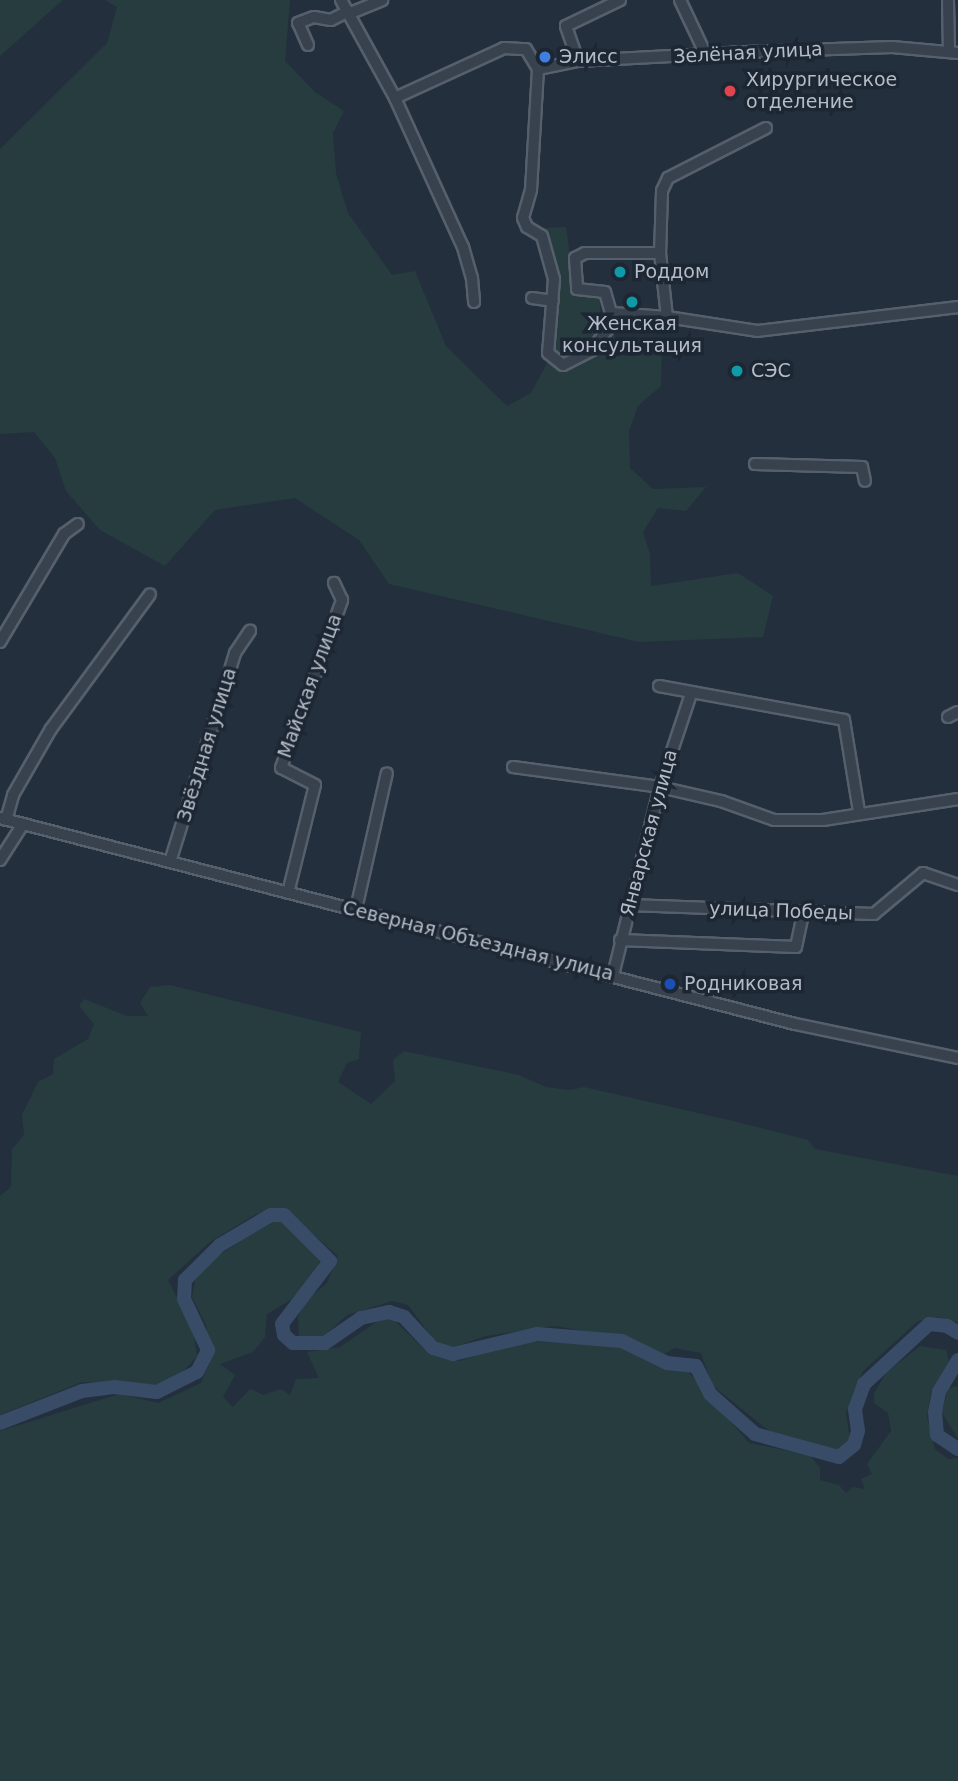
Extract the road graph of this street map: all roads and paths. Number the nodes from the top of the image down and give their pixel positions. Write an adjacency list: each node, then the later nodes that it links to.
1 (341, 0): 6 (street)
2 (382, 0): 6 (street)
3 (620, 0): 10 (street)
4 (680, 0): 9 (street)
5 (948, 0): 8 (street)
6 (348, 13): 7 (street); 12 (street)
7 (308, 45)
8 (954, 52): 9 (street, Зелёная улица)
9 (706, 55): 10 (street, Зелёная улица)
10 (578, 61): 11 (street, Зелёная улица)
11 (538, 69): 12 (street); 16 (street)
12 (395, 98): 17 (street)
13 (766, 128): 14 (street)
14 (660, 253): 19 (street); 20 (street)
15 (531, 298): 16 (street)
16 (553, 301): 19 (street)
17 (474, 302)
18 (958, 307): 20 (street)
19 (611, 313): 20 (street)
20 (667, 317)
21 (755, 464): 22 (street)
22 (865, 481)
23 (78, 524): 27 (street)
24 (334, 583): 40 (street, Майская улица)
25 (150, 594): 35 (street)
26 (250, 631): 38 (street, Звёздная улица)
27 (0, 642)
28 (659, 686): 29 (street)
29 (691, 694): 32 (street, Январская улица); 34 (street)
30 (513, 767): 32 (street)
31 (387, 773): 42 (street)
32 (660, 787): 34 (street); 41 (street, Январская улица)
33 (958, 799): 34 (street)
34 (859, 812)
35 (3, 819): 36 (street, Северная Объездная улица)
36 (23, 824): 37 (street); 38 (street, Северная Объездная улица)
37 (0, 860)
38 (170, 862): 40 (street, Северная Объездная улица)
39 (958, 885): 43 (street, улица Победы)
40 (288, 893): 42 (street, Северная Объездная улица)
41 (629, 905): 43 (street, улица Победы); 44 (street, Январская улица)
42 (356, 909): 45 (street, Северная Объездная улица)
43 (803, 914): 44 (street)
44 (620, 940): 45 (street, Январская улица)
45 (613, 975): 46 (street, Северная Объездная улица)
46 (958, 1058)

